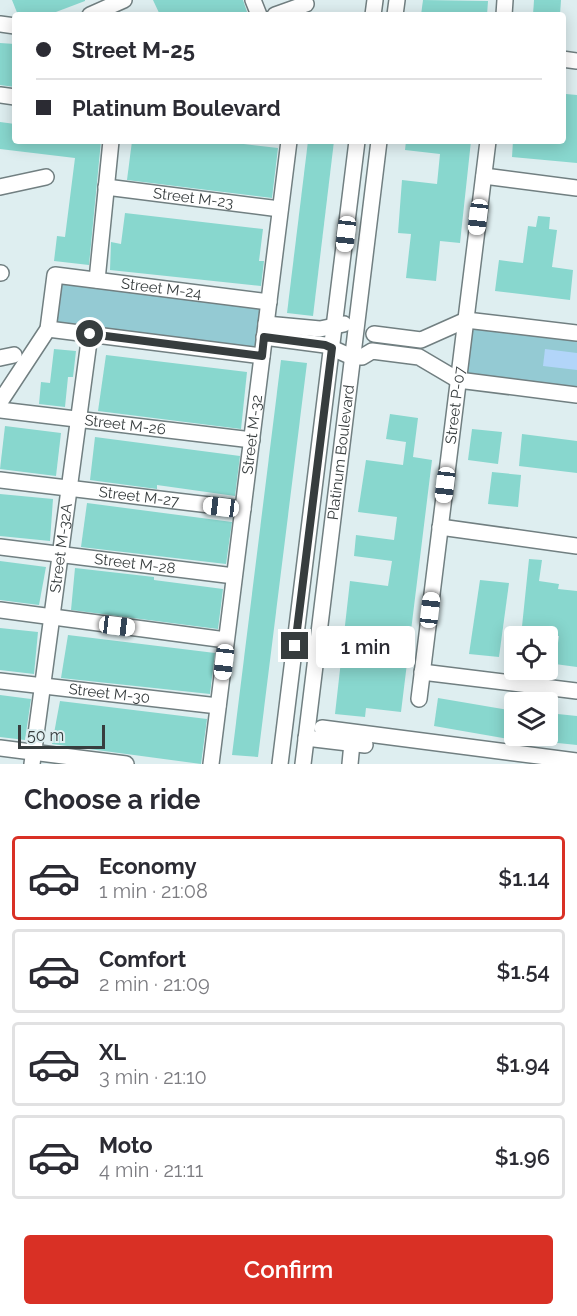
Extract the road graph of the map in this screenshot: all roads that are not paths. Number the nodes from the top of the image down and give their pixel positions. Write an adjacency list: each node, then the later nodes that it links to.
1 (124, 0): 3 (street)
2 (305, 6): 4 (street)
3 (97, 12)
4 (285, 12)
5 (111, 144): 13 (street)
6 (289, 144): 15 (street, Street M-32)
7 (357, 144): 20 (street, Platinum Boulevard)
8 (379, 144): 19 (street, Platinum Boulevard)
9 (488, 144): 10 (street, Street P-07)
10 (484, 176): 14 (street); 18 (street, Street P-07)
11 (46, 177): 12 (street)
12 (0, 187)
13 (106, 187): 15 (street, Street M-23); 16 (street)
14 (577, 188)
15 (280, 209): 17 (street, Street M-32)
16 (97, 280): 17 (street, Street M-24); 21 (street, Street M-24)
17 (269, 302): 22 (street, Street M-32)
18 (466, 320): 23 (street); 26 (street); 32 (street, Street P-07)
19 (357, 321): 20 (street); 25 (street); 30 (street, Platinum Boulevard)
20 (334, 327): 22 (street); 27 (street, Platinum Boulevard)
21 (48, 329): 24 (street); 34 (street)
22 (265, 330): 27 (street); 29 (street, Street M-32)
23 (577, 333)
24 (90, 334): 29 (street); 36 (street, Street M-32A)
25 (374, 334): 26 (street); 28 (street)
26 (421, 340): 31 (street)
27 (332, 348): 30 (street); 62 (street, Platinum Boulevard)
28 (372, 351): 30 (street); 31 (street)
29 (262, 356): 37 (street, Street M-32)
30 (352, 357): 55 (street, Platinum Boulevard)
31 (419, 357): 32 (street)
32 (458, 380): 33 (street); 41 (street, Street P-07)
33 (577, 395)
34 (0, 402)
35 (0, 410): 36 (street, Street M-26)
36 (79, 419): 37 (street, Street M-26); 39 (street, Street M-32A)
37 (252, 440): 40 (street, Street M-32)
38 (0, 480): 39 (street, Street M-27)
39 (69, 488): 40 (street, Street M-27); 44 (street, Street M-32A)
40 (243, 509): 45 (street, Street M-32)
41 (440, 527): 42 (street); 49 (street, Street P-07)
42 (577, 546)
43 (0, 547): 44 (street, Street M-28)
44 (60, 555): 45 (street, Street M-28); 47 (street, Street M-32A)
45 (234, 576): 48 (street, Street M-32)
46 (0, 610): 47 (street)
47 (52, 617): 48 (street); 51 (street, Street M-32A)
48 (226, 640): 54 (street, Street M-32)
49 (422, 672): 52 (street); 53 (street, Street P-07)
50 (0, 681): 51 (street, Street M-30)
51 (42, 686): 54 (street, Street M-30); 59 (street, Street M-32A)
52 (577, 691)
53 (418, 699)
54 (218, 706): 64 (street, Street M-32)
55 (314, 733): 56 (street); 65 (street, Platinum Boulevard)
56 (347, 739): 58 (street); 66 (street)
57 (0, 748): 59 (street)
58 (482, 757): 60 (street)
59 (33, 758): 63 (street)
60 (510, 760): 61 (street); 67 (street)
61 (577, 761)
62 (281, 762): 65 (street)
63 (126, 764)
64 (211, 764)
65 (303, 764)
66 (350, 764)
67 (555, 764)

